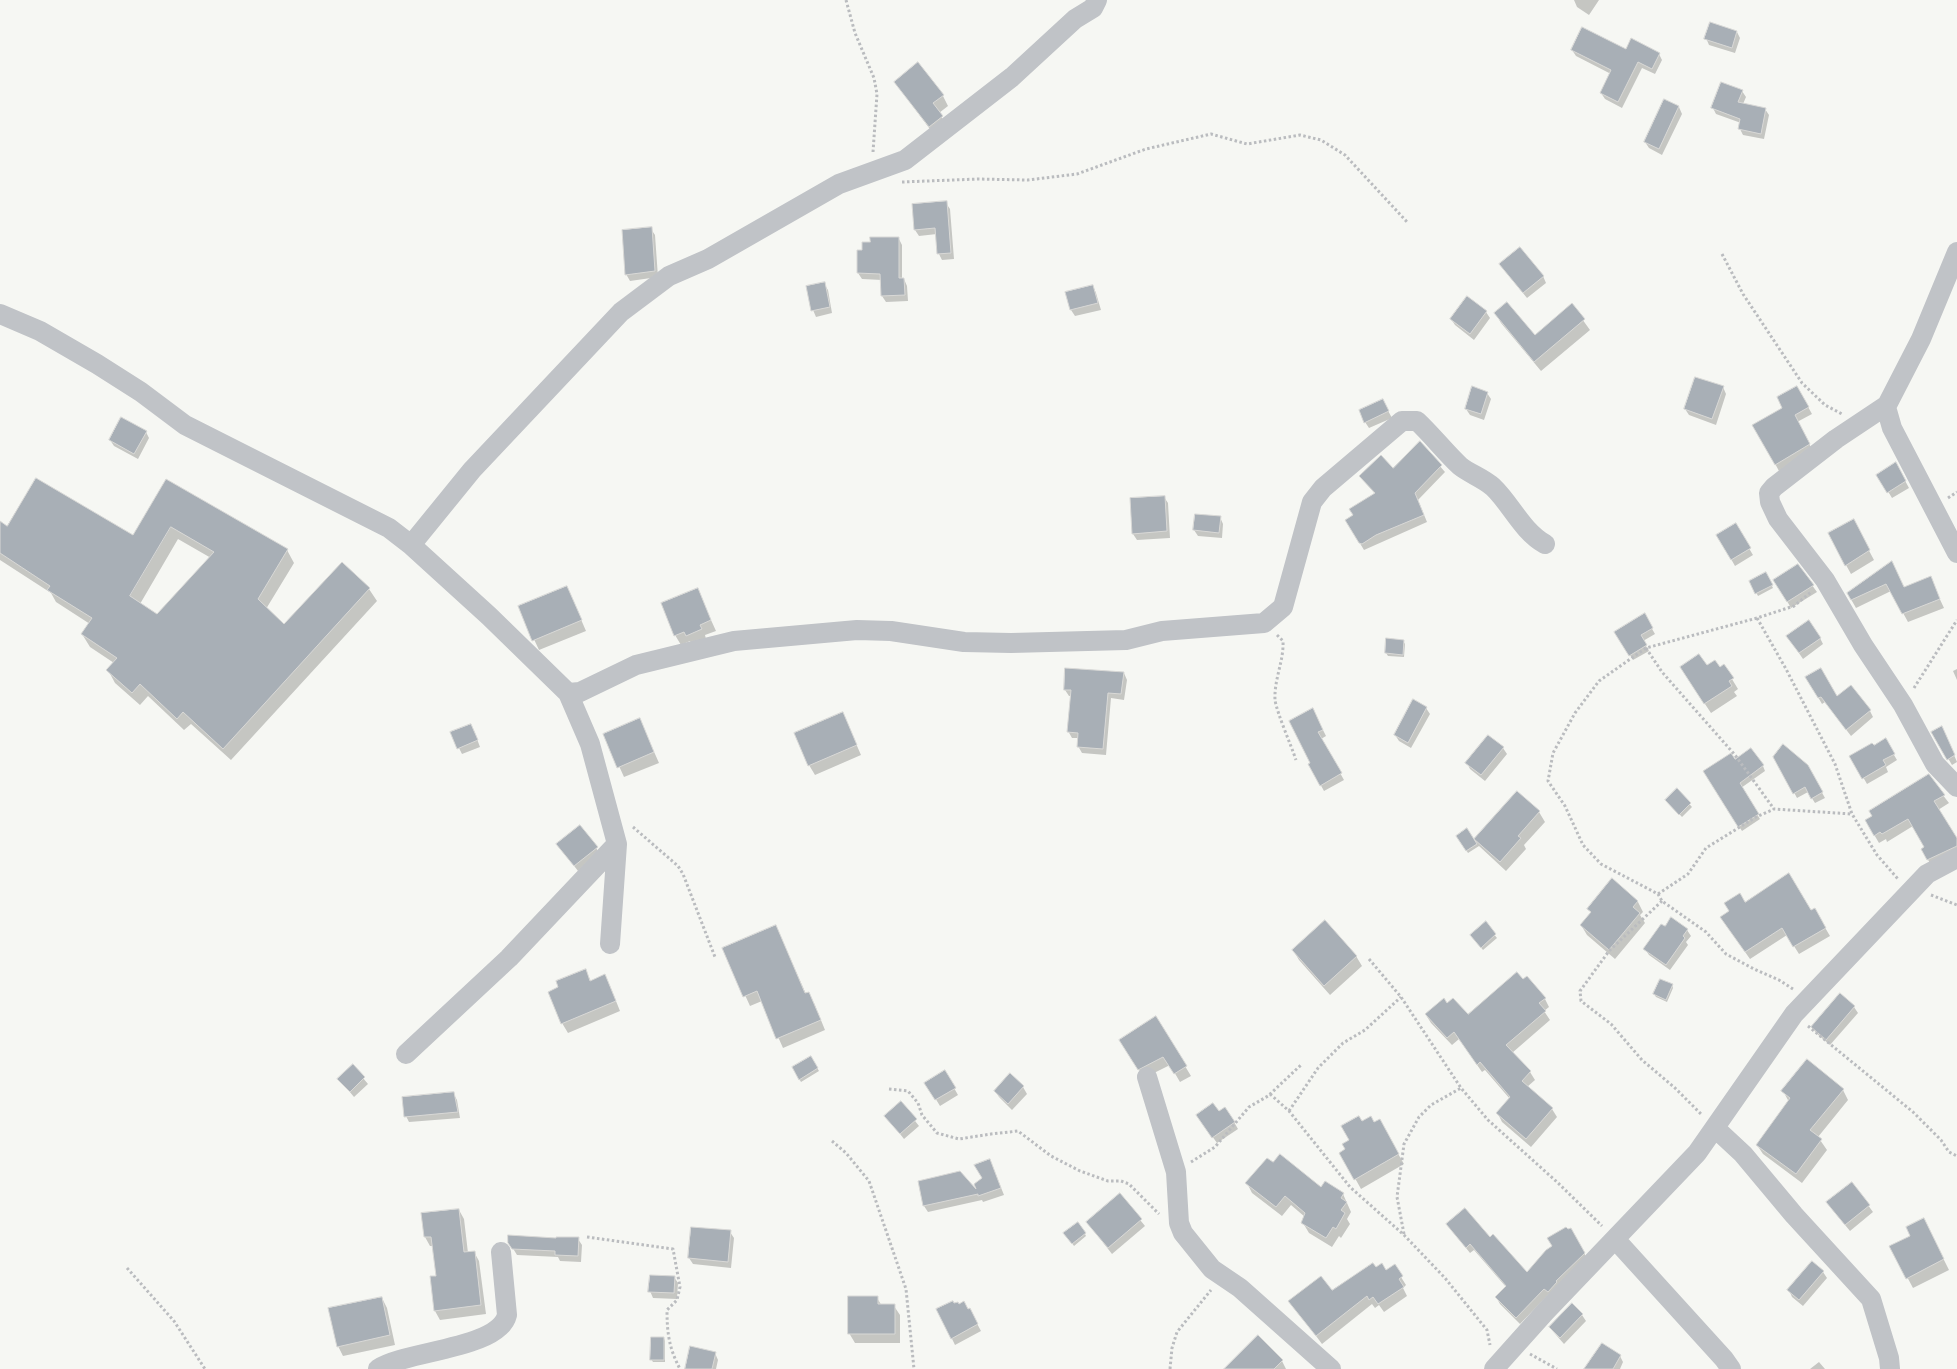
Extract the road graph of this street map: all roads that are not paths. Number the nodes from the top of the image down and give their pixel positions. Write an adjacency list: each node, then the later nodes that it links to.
1 (1097, 0): 6 (street)
2 (1957, 252): 4 (street)
3 (0, 314): 6 (street)
4 (1887, 405): 7 (street); 9 (street)
5 (1545, 544): 8 (street)
6 (411, 545): 8 (street)
7 (1957, 553)
8 (568, 693): 10 (street)
9 (1957, 787)
10 (617, 844): 12 (street); 13 (street)
11 (1957, 858): 15 (street)
12 (610, 944)
13 (406, 1054)
14 (1147, 1078): 20 (street)
15 (1715, 1128): 16 (street); 22 (street)
16 (1615, 1239): 18 (street); 21 (street)
17 (500, 1252): 19 (street)
18 (1492, 1360)
19 (378, 1369)
20 (1331, 1369)
21 (1731, 1369)
22 (1890, 1369)

